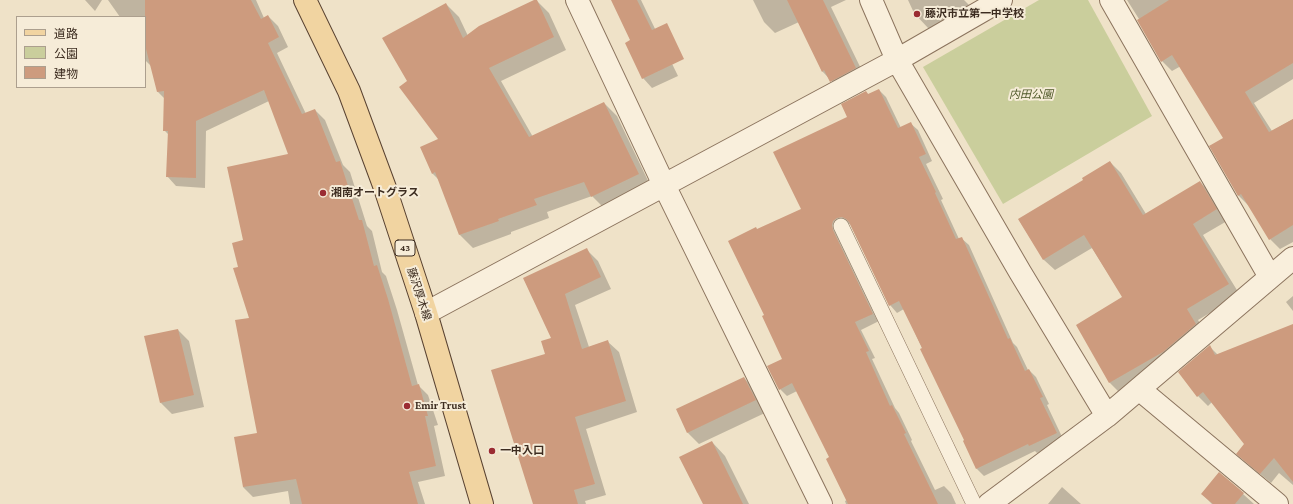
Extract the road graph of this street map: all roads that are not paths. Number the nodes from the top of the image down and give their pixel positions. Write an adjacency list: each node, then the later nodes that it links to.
1 (305, 0): 11 (main road, 藤沢厚木線 / 43)
2 (577, 0): 7 (street)
3 (872, 0): 6 (street)
4 (1001, 0): 6 (street)
5 (1111, 0): 10 (street)
6 (897, 60): 7 (street); 13 (street)
7 (664, 185): 11 (street); 15 (street)
8 (840, 226): 16 (lane)
9 (1293, 258): 10 (street)
10 (1270, 277): 12 (street)
11 (426, 313): 14 (main road, 藤沢厚木線 / 43)
12 (1139, 389): 13 (street); 18 (street)
13 (1107, 416): 17 (street)
14 (482, 504)
15 (821, 504)
16 (974, 504)
17 (989, 504)
18 (1277, 504)

